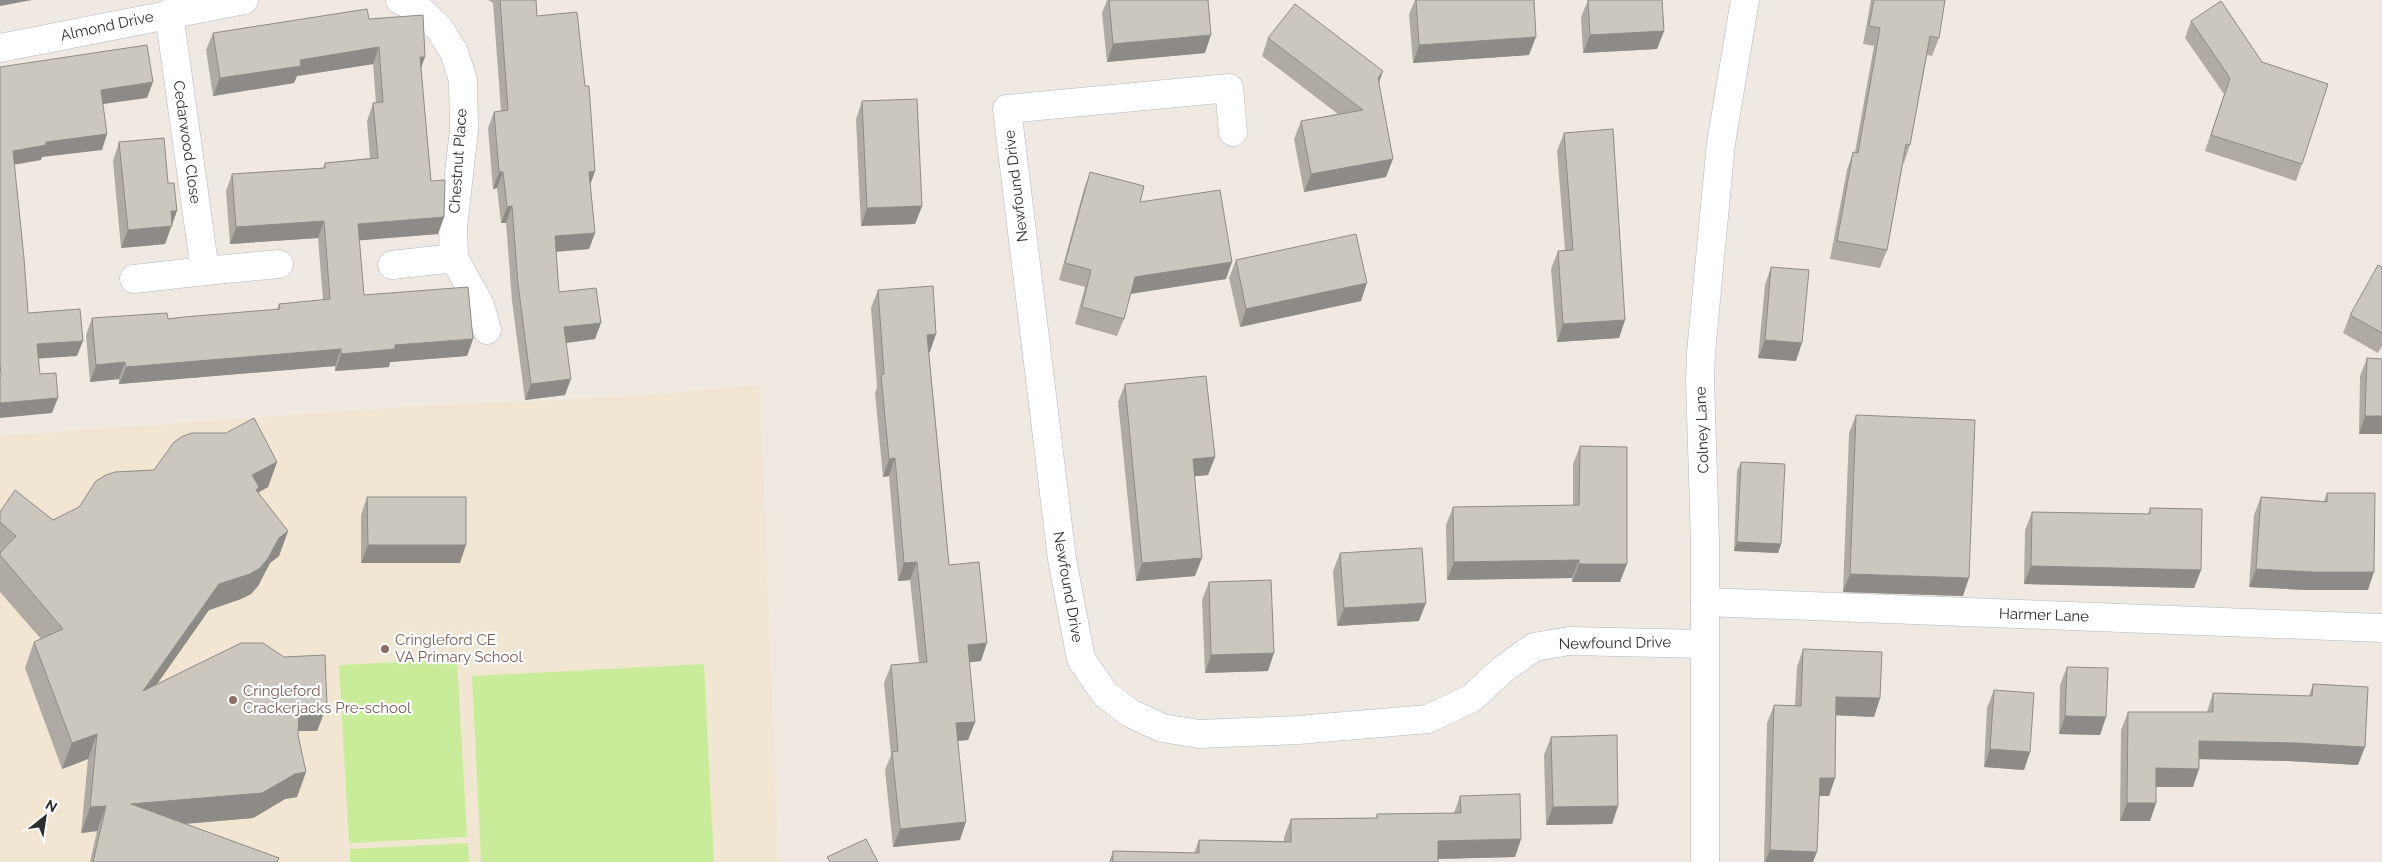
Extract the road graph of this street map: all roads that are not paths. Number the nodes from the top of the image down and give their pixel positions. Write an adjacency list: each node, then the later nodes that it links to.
1 (244, 0): 4 (street, Almond Drive)
2 (400, 0): 7 (street, Chestnut Place)
3 (1745, 0): 13 (street, Colney Lane)
4 (169, 13): 5 (street, Almond Drive); 10 (street, Cedarwood Close)
5 (0, 48)
6 (1233, 132): 15 (street, Newfound Drive)
7 (454, 258): 9 (street); 12 (street, Chestnut Place)
8 (279, 264): 10 (street)
9 (392, 265)
10 (205, 271): 11 (street)
11 (134, 279)
12 (486, 330)
13 (1705, 602): 14 (street, Harmer Lane); 15 (street, Colney Lane)
14 (2382, 628)
15 (1704, 644): 16 (street, Colney Lane)
16 (1705, 862)

